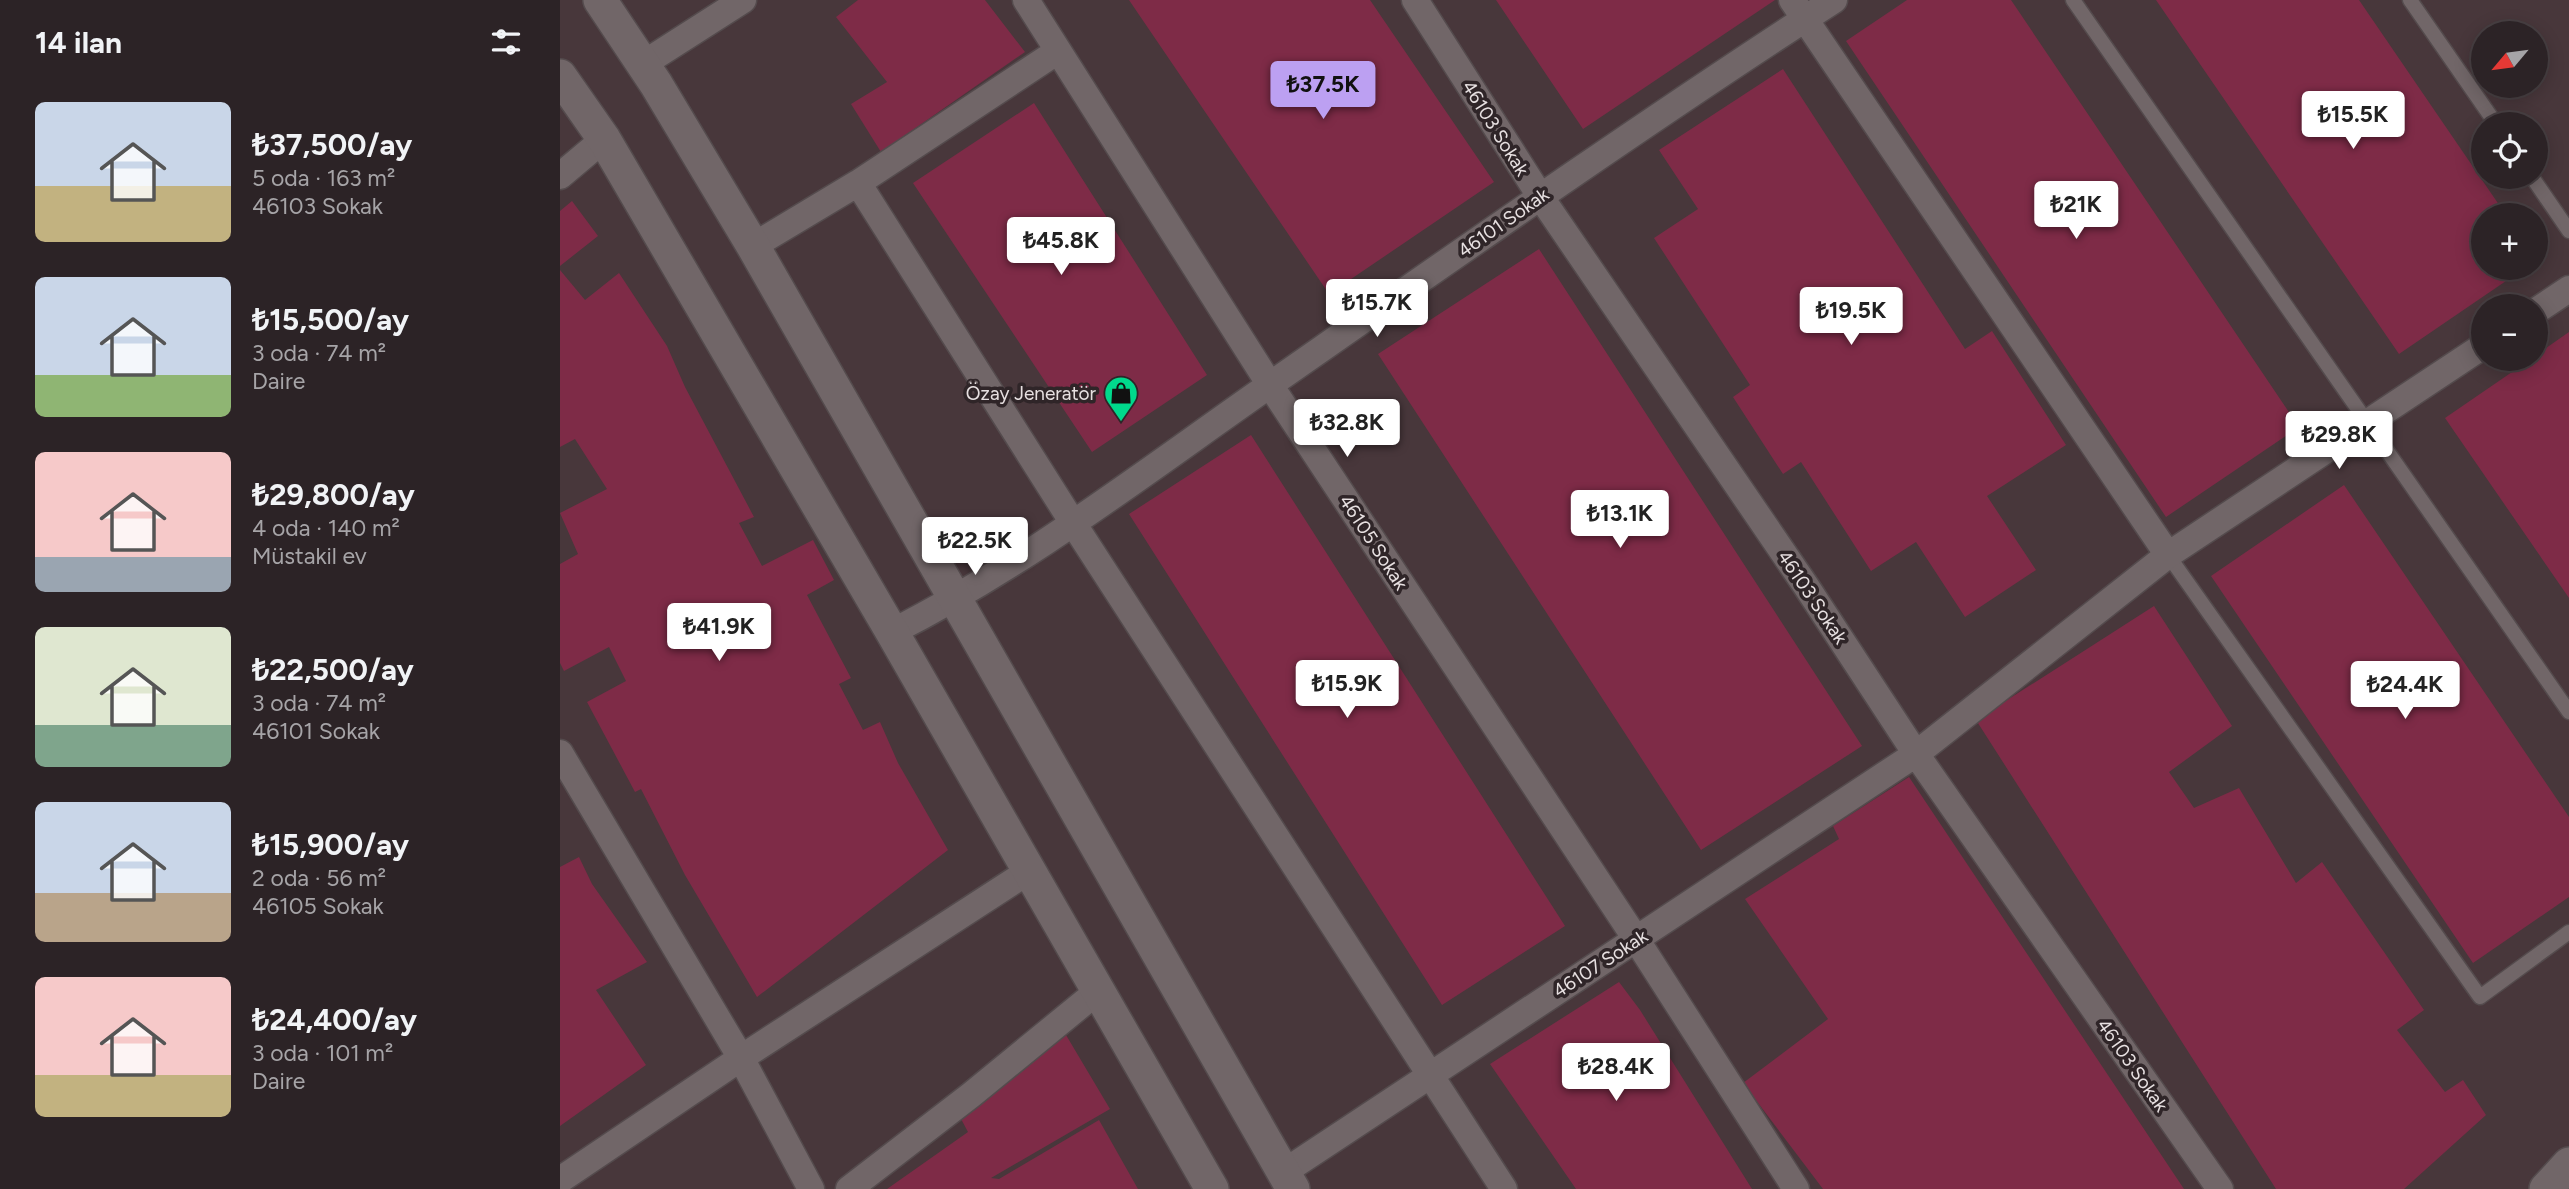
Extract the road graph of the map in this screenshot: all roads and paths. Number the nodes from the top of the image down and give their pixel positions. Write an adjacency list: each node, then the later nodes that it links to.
1 (600, 0): 10 (street)
2 (743, 0): 10 (street)
3 (1026, 0): 9 (street, 46105 Sokak)
4 (1415, 0): 17 (street, 46103 Sokak)
5 (1834, 0): 8 (street, 46101 Sokak)
6 (2073, 0): 24 (lane)
7 (2410, 0): 12 (lane)
8 (1798, 10): 17 (street, 46101 Sokak); 26 (street)
9 (1058, 51): 15 (street); 23 (street, 46105 Sokak)
10 (643, 64): 19 (street)
11 (560, 76): 13 (street)
12 (2488, 112)
13 (604, 139): 14 (street); 28 (street)
14 (560, 176)
15 (858, 183): 19 (street); 25 (street)
16 (2540, 189): 18 (lane)
17 (1539, 196): 23 (street, 46101 Sokak); 31 (street, 46103 Sokak)
18 (2569, 231)
19 (753, 246): 27 (street)
20 (2569, 289): 21 (street)
21 (2548, 303)
22 (2471, 354): 24 (street, 46107 Sokak)
23 (1270, 385): 25 (street, 46101 Sokak); 34 (street, 46105 Sokak)
24 (2368, 424): 26 (street, 46107 Sokak); 29 (lane)
25 (1073, 523): 27 (street, 46101 Sokak); 37 (street)
26 (2168, 555): 31 (street, 46107 Sokak); 33 (lane)
27 (957, 599): 28 (street, 46101 Sokak); 40 (street)
28 (892, 632): 32 (street)
29 (2569, 712)
30 (560, 753): 36 (street)
31 (1916, 754): 34 (street, 46107 Sokak); 46 (street, 46103 Sokak)
32 (1029, 871): 35 (street); 36 (street)
33 (2569, 932)
34 (1636, 939): 37 (street, 46107 Sokak); 45 (street, 46105 Sokak)
35 (1098, 991): 42 (street); 43 (street)
36 (741, 1058): 39 (street); 41 (street)
37 (1432, 1074): 40 (street, 46107 Sokak); 44 (street)
38 (2569, 1164): 47 (street)
39 (560, 1180)
40 (1289, 1181)
41 (811, 1189)
42 (849, 1189)
43 (1212, 1189)
44 (1504, 1189)
45 (1796, 1189)
46 (2220, 1189)
47 (2546, 1189)

